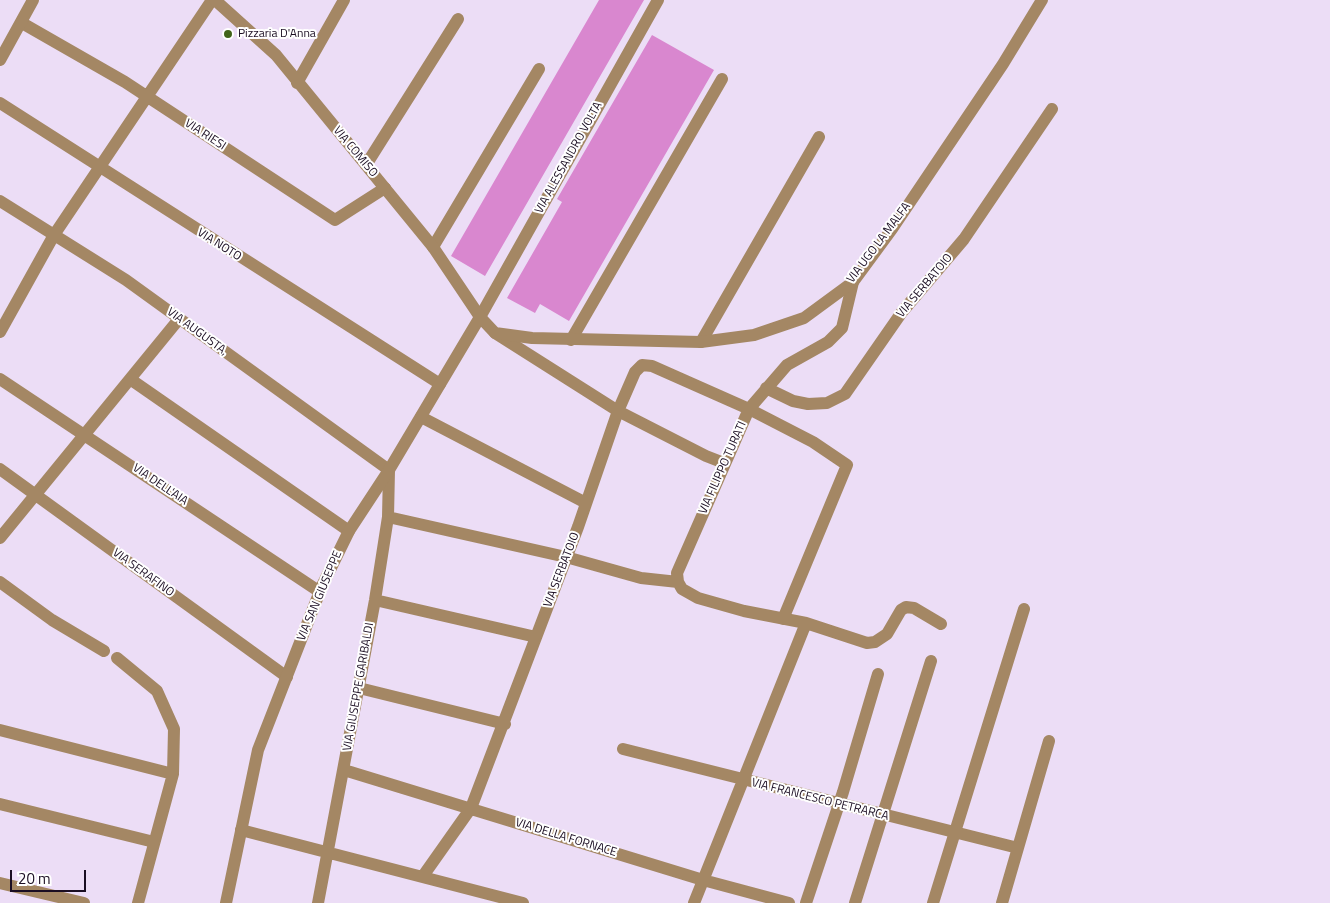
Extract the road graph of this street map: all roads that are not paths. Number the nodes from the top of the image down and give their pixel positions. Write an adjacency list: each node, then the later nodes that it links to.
1 (33, 0): 7 (street)
2 (214, 0): 11 (street, VIA COMISO); 12 (street)
3 (344, 0): 11 (street)
4 (658, 0): 23 (street, VIA ALESSANDRO VOLTA)
5 (1042, 0): 22 (street, VIA UGO LA MALFA)
6 (458, 19): 16 (street)
7 (22, 23): 8 (street); 12 (street, VIA RIESI)
8 (0, 60)
9 (539, 69): 21 (street)
10 (722, 79): 27 (street)
11 (297, 83): 16 (street, VIA COMISO)
12 (146, 96): 17 (street); 18 (street, VIA RIESI)
13 (0, 103): 17 (street, VIA NOTO)
14 (1052, 109): 32 (street, VIA SERBATOIO)
15 (819, 137): 28 (street)
16 (366, 165): 18 (street, VIA COMISO)
17 (99, 168): 20 (street); 31 (street, VIA NOTO)
18 (385, 188): 21 (street, VIA COMISO)
19 (0, 201): 20 (street, VIA AUGUSTA,)
20 (54, 235): 24 (street, VIA AUGUSTA,); 25 (street)
21 (433, 247): 23 (street, VIA COMISO)
22 (853, 282): 28 (street, VIA UGO LA MALFA); 32 (street, VIA FILIPPO TURATI)
23 (480, 317): 26 (street); 31 (street, VIA SAN GIUSEPPE)
24 (179, 319): 30 (street); 39 (street, VIA AUGUSTA,)
25 (0, 332)
26 (495, 333): 27 (street, VIA UGO LA MALFA); 34 (street)
27 (571, 340): 28 (street, VIA UGO LA MALFA)
28 (701, 342)
29 (0, 379): 36 (street, VIA DELL'AIA)
30 (130, 379): 36 (street); 43 (street)
31 (440, 384): 35 (street, VIA SAN GIUSEPPE)
32 (766, 388): 33 (street, VIA FILIPPO TURATI)
33 (749, 409): 34 (street, VIA SERBATOIO); 37 (street, VIA FILIPPO TURATI); 51 (street)
34 (618, 411): 37 (street); 41 (street, VIA SERBATOIO)
35 (421, 416): 39 (street, VIA SAN GIUSEPPE); 41 (street)
36 (85, 434): 40 (street); 48 (street, VIA DELL'AIA)
37 (724, 463): 47 (street, VIA FILIPPO TURATI)
38 (0, 469): 40 (street, VIA SERAFINO)
39 (389, 470): 42 (street, VIA GIUSEPPE GARIBALDI); 43 (street, VIA SAN GIUSEPPE)
40 (35, 495): 44 (street); 59 (street, VIA SERAFINO)
41 (586, 503): 45 (street, VIA SERBATOIO)
42 (388, 517): 45 (street); 49 (street, VIA GIUSEPPE GARIBALDI)
43 (348, 532): 48 (street, VIA SAN GIUSEPPE)
44 (0, 538)
45 (566, 557): 47 (street); 54 (street, VIA SERBATOIO)
46 (0, 582): 55 (street)
47 (678, 582): 51 (street)
48 (320, 592): 59 (street, VIA SAN GIUSEPPE)
49 (375, 600): 54 (street); 60 (street, VIA GIUSEPPE GARIBALDI)
50 (1024, 609): 73 (street)
51 (783, 619): 52 (street)
52 (806, 623): 53 (street); 67 (street)
53 (941, 624)
54 (536, 637): 61 (street, VIA SERBATOIO)
55 (104, 650)
56 (117, 658): 66 (street)
57 (931, 661): 71 (street)
58 (878, 674): 69 (street)
59 (287, 677): 72 (street, VIA SAN GIUSEPPE)
60 (359, 688): 61 (street); 65 (street, VIA GIUSEPPE GARIBALDI)
61 (505, 724): 70 (street, VIA SERBATOIO)
62 (0, 730): 66 (street)
63 (1048, 741): 75 (street)
64 (623, 749): 67 (street, VIA FRANCESCO PETRARCA)
65 (344, 770): 70 (street, VIA DELLA FORNACE); 76 (street, VIA GIUSEPPE GARIBALDI)
66 (173, 774): 74 (street)
67 (742, 780): 69 (street, VIA FRANCESCO PETRARCA); 78 (street)
68 (0, 804): 74 (street)
69 (839, 804): 71 (street, VIA FRANCESCO PETRARCA); 87 (street)
70 (471, 808): 77 (street, VIA SERBATOIO); 78 (street, VIA DELLA FORNACE)
71 (882, 816): 73 (street, VIA FRANCESCO PETRARCA); 88 (street)
72 (241, 830): 76 (street); 82 (street, VIA SAN GIUSEPPE)
73 (955, 832): 75 (street, VIA FRANCESCO PETRARCA); 89 (street)
74 (154, 842): 81 (street)
75 (1018, 848): 90 (street)
76 (328, 851): 77 (street); 83 (street, VIA GIUSEPPE GARIBALDI)
77 (423, 876): 84 (street)
78 (704, 880): 85 (street); 86 (street, VIA DELLA FORNACE)
79 (0, 883): 80 (street)
80 (84, 903)
81 (138, 903)
82 (226, 903)
83 (318, 903)
84 (523, 903)
85 (694, 903)
86 (789, 903)
87 (806, 903)
88 (855, 903)
89 (933, 903)
90 (1002, 903)

